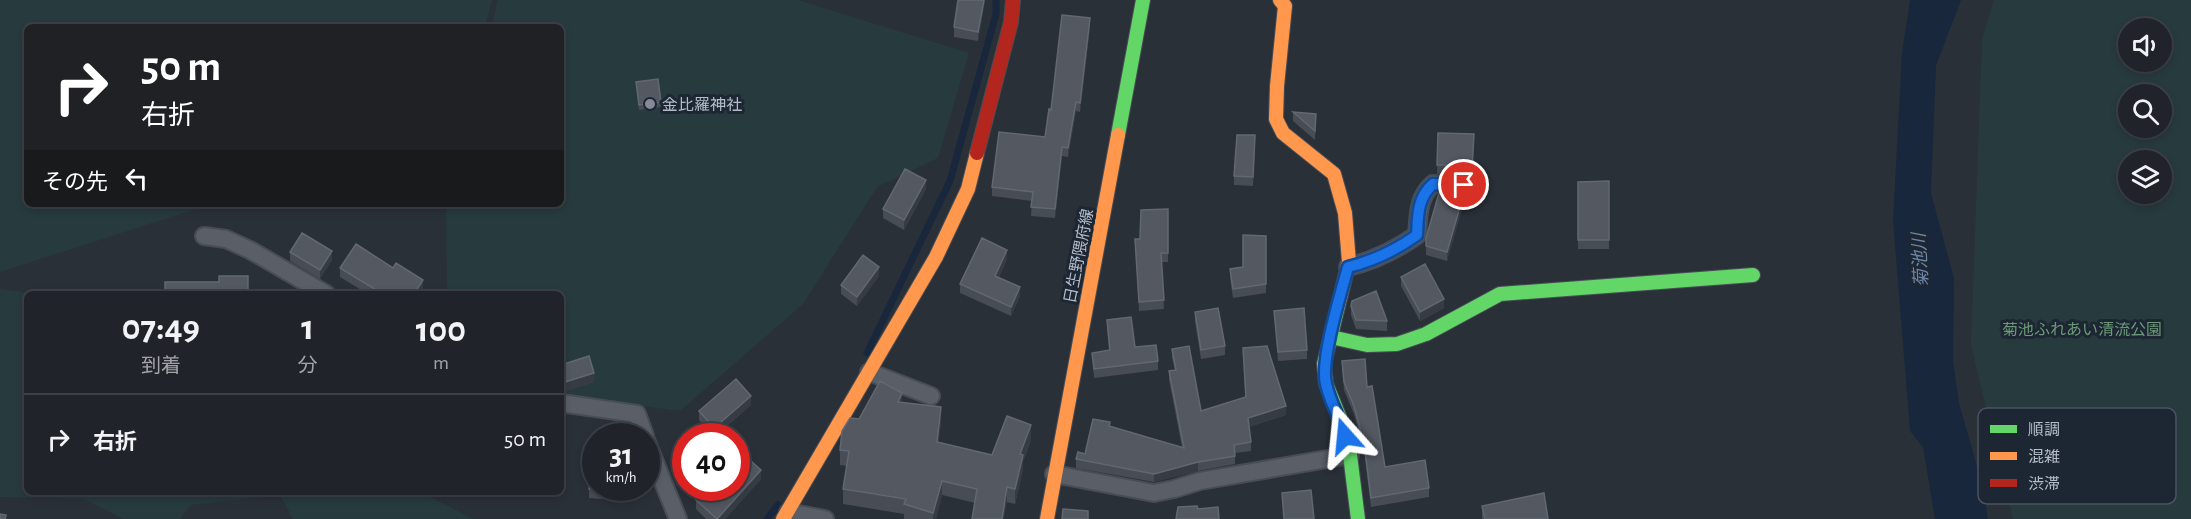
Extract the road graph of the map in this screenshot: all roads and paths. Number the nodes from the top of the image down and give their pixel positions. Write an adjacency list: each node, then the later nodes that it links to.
1 (1013, 0): 10 (street)
2 (1143, 0): 16 (street, 日生野隈府線)
3 (1280, 0): 6 (street)
4 (1464, 185): 6 (street)
5 (204, 236): 8 (street)
6 (1348, 267): 9 (street)
7 (1753, 275): 9 (street)
8 (321, 291)
9 (1331, 337): 14 (street)
10 (869, 372): 11 (street); 17 (street)
11 (931, 396)
12 (564, 403): 13 (street)
13 (641, 423)
14 (1350, 455): 16 (street); 21 (street)
15 (660, 473): 18 (street)
16 (1054, 474): 20 (street, 日生野隈府線)
17 (786, 516): 19 (street)
18 (678, 519)
19 (825, 519)
20 (1047, 519)
21 (1358, 519)

